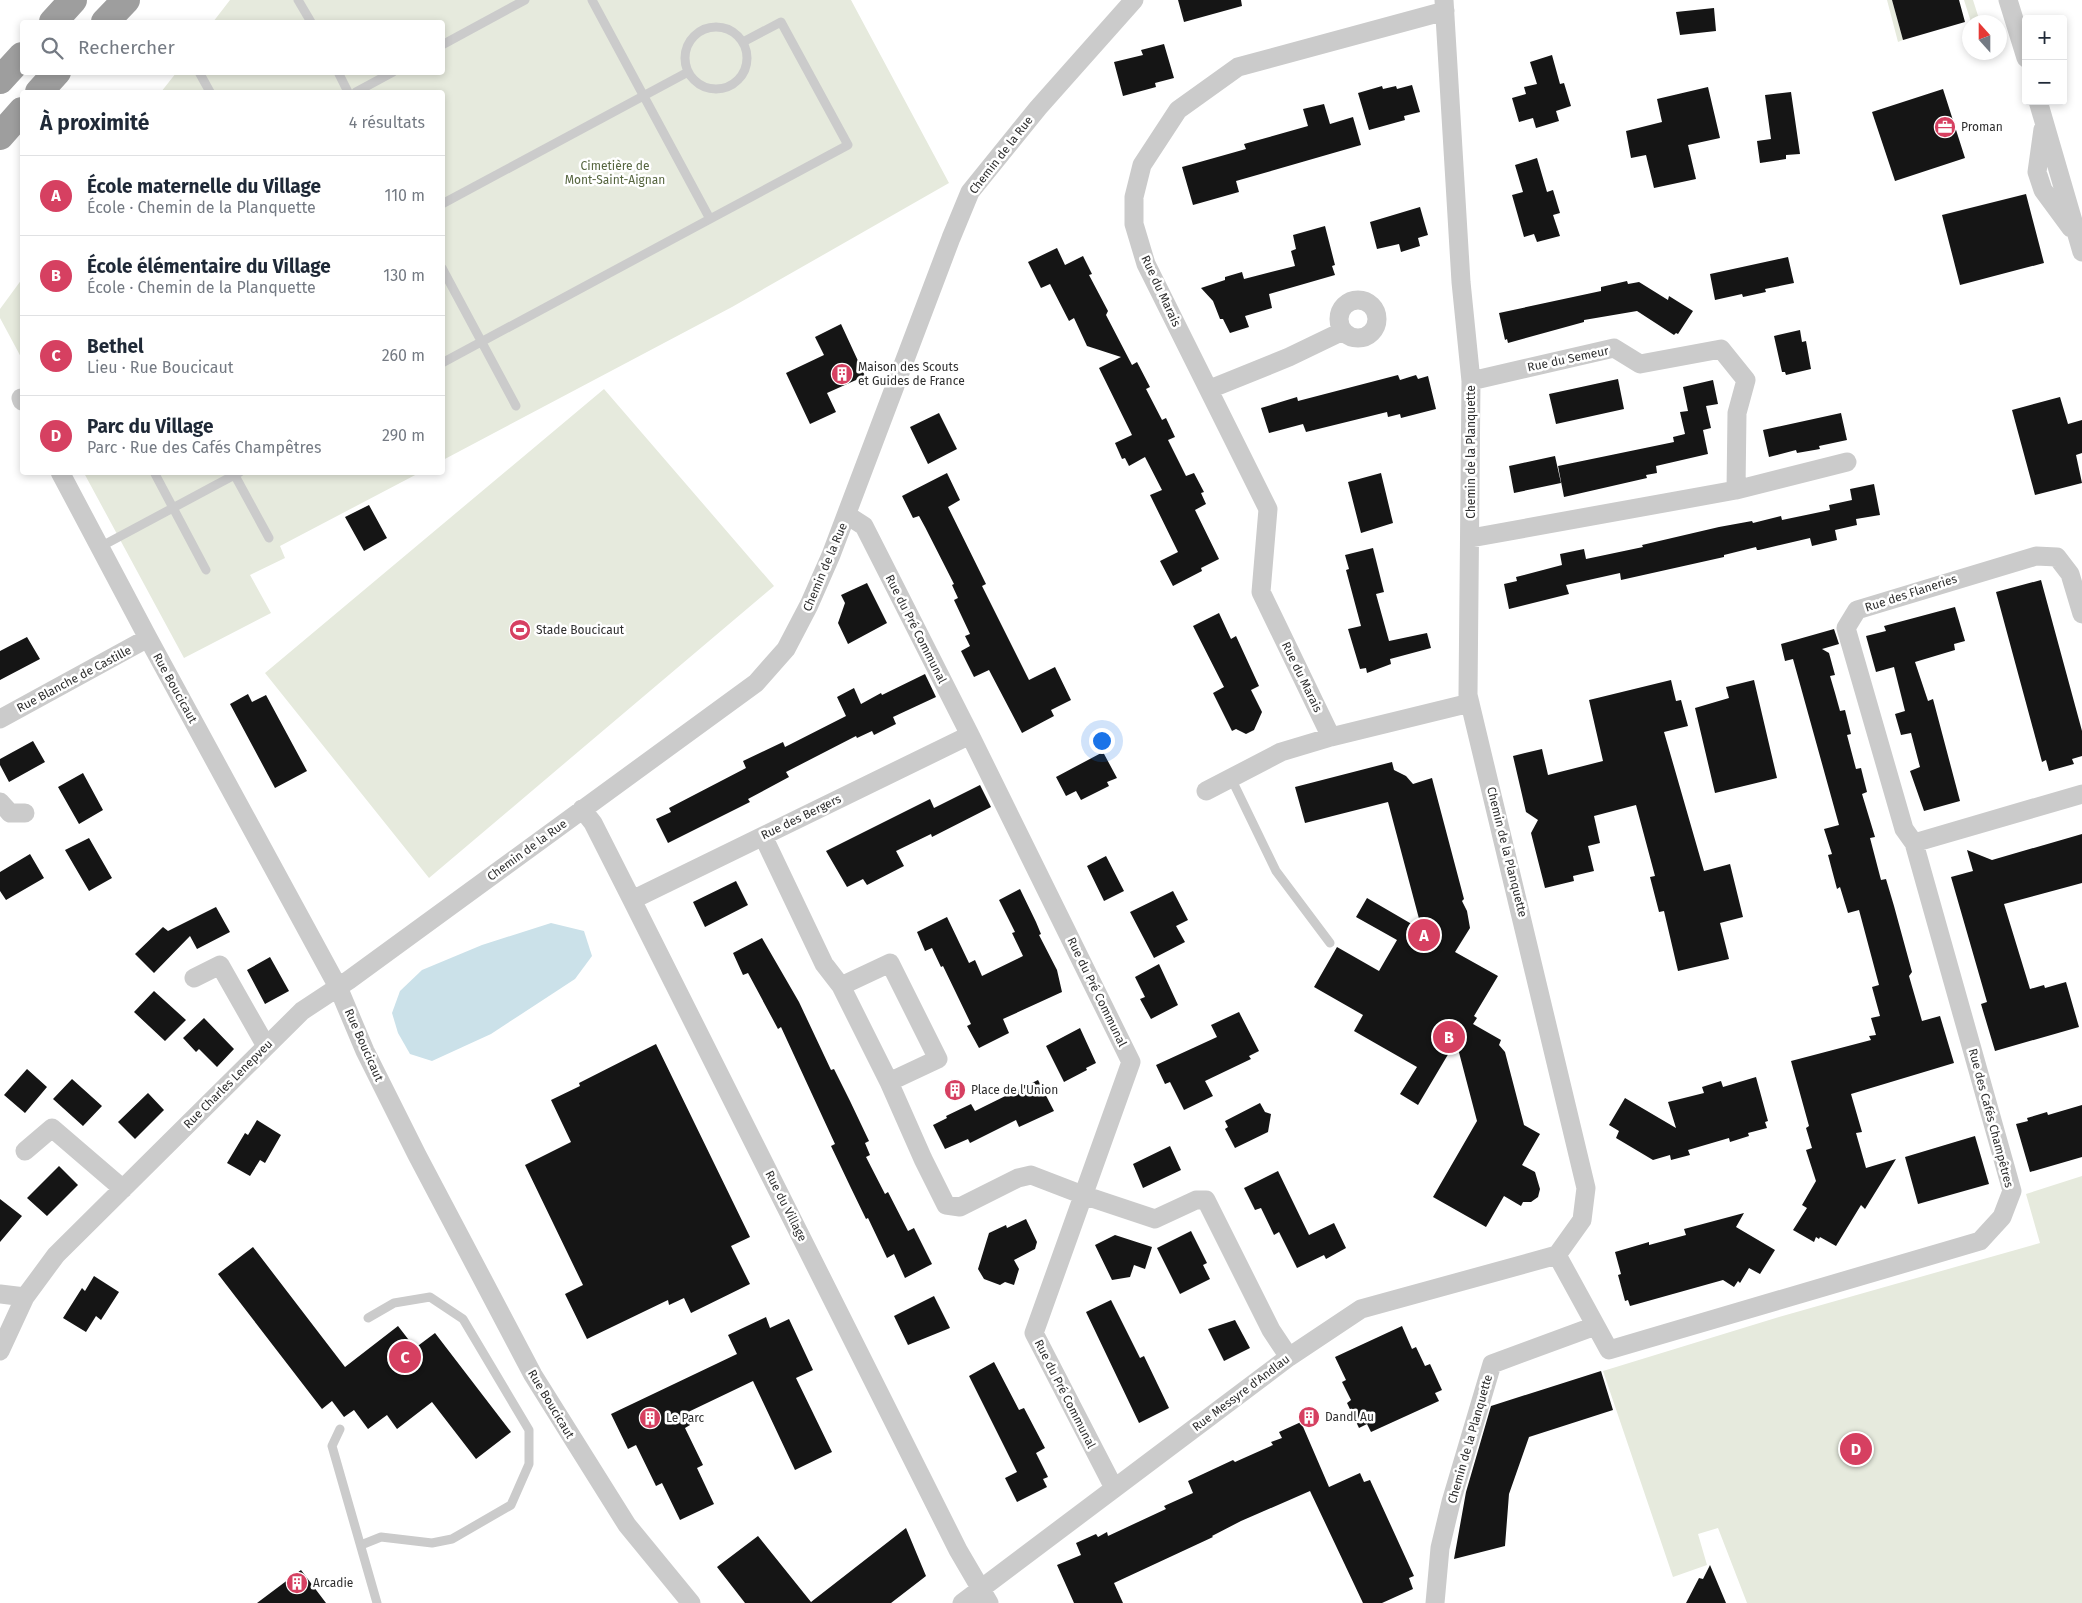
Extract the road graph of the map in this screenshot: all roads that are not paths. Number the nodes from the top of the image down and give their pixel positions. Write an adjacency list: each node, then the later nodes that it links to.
1 (74, 0): 9 (highway)
2 (126, 0): 10 (highway)
3 (298, 0): 11 (lane)
4 (525, 0): 13 (lane)
5 (592, 0): 26 (lane)
6 (1134, 0): 47 (street, Chemin de la Rue)
7 (2008, 0): 14 (street)
8 (1445, 5): 37 (street, Chemin de la Planquette); 38 (street, Rue du Marais)
9 (55, 20)
10 (107, 20)
11 (309, 20)
12 (744, 42): 16 (lane); 16 (lane); 31 (lane)
13 (445, 43)
14 (2022, 45)
15 (20, 58): 21 (highway)
16 (688, 72): 26 (lane)
17 (54, 75): 22 (highway)
18 (201, 75): 23 (lane)
19 (340, 75): 24 (lane)
20 (387, 75): 25 (lane)
21 (0, 80)
22 (41, 90)
23 (209, 90)
24 (347, 90)
25 (360, 90)
26 (644, 95): 30 (lane); 31 (lane)
27 (2039, 105): 32 (street)
28 (20, 113): 29 (highway)
29 (0, 136)
30 (445, 202)
31 (710, 219): 35 (lane)
32 (2080, 245)
33 (445, 274): 35 (lane)
34 (1343, 330): 38 (street)
35 (482, 342): 36 (lane); 39 (lane)
36 (445, 361)
37 (1471, 381): 45 (street, Rue du Semeur); 49 (street, Chemin de la Planquette)
38 (1210, 389): 57 (street, Rue du Marais)
39 (516, 406)
40 (1847, 462): 45 (street)
41 (62, 475): 50 (street, Rue Boucicaut)
42 (156, 475): 46 (lane)
43 (232, 475): 46 (lane)
44 (237, 475): 48 (lane)
45 (1736, 490): 49 (street)
46 (173, 508): 50 (lane); 51 (lane)
47 (847, 515): 56 (street, Rue du Pré Communal); 62 (street, Chemin de la Rue)
48 (269, 538)
49 (1471, 538): 54 (street, Chemin de la Planquette)
50 (100, 547): 53 (street, Rue Boucicaut)
51 (206, 570)
52 (2082, 614): 65 (street, Rue des Flaneries)
53 (148, 638): 55 (street, Rue Blanche de Castille); 70 (street, Rue Boucicaut)
54 (1470, 703): 57 (street); 76 (street, Chemin de la Planquette)
55 (0, 718)
56 (970, 735): 64 (street, Rue des Bergers); 75 (street, Rue du Pré Communal)
57 (1331, 737): 58 (street)
58 (1231, 778): 59 (street); 67 (lane)
59 (1206, 791)
60 (2082, 794): 65 (street)
61 (0, 802): 63 (street)
62 (582, 809): 66 (street, Rue du Village); 70 (street, Chemin de la Rue)
63 (25, 813)
64 (763, 836): 66 (street, Rue des Bergers); 69 (street)
65 (1914, 843): 80 (street, Rue des Cafés Champêtres)
66 (632, 900): 86 (street, Rue du Village)
67 (1330, 944)
68 (194, 978): 71 (street)
69 (841, 986): 72 (street); 72 (street)
70 (338, 987): 71 (street, Rue Charles Lenepveu); 88 (street, Rue Boucicaut)
71 (266, 1046): 74 (street, Rue Charles Lenepveu)
72 (889, 1082): 75 (street)
73 (25, 1152): 74 (street)
74 (123, 1189): 78 (street, Rue Charles Lenepveu)
75 (1084, 1196): 82 (street); 84 (street, Rue du Pré Communal)
76 (1557, 1256): 80 (street); 82 (street, Rue Messyre d'Andlau)
77 (0, 1294): 78 (street)
78 (25, 1297): 81 (street, Rue Charles Lenepveu)
79 (368, 1318): 85 (lane)
80 (1595, 1326): 90 (street, Chemin de la Planquette)
81 (0, 1351)
82 (1289, 1357): 84 (street, Rue Messyre d'Andlau)
83 (340, 1429): 85 (lane)
84 (1114, 1488): 86 (street, Rue Messyre d'Andlau)
85 (361, 1545): 87 (lane)
86 (984, 1596): 89 (street, Rue Messyre d'Andlau)
87 (377, 1603)
88 (691, 1603)
89 (962, 1603)
90 (1435, 1603)

